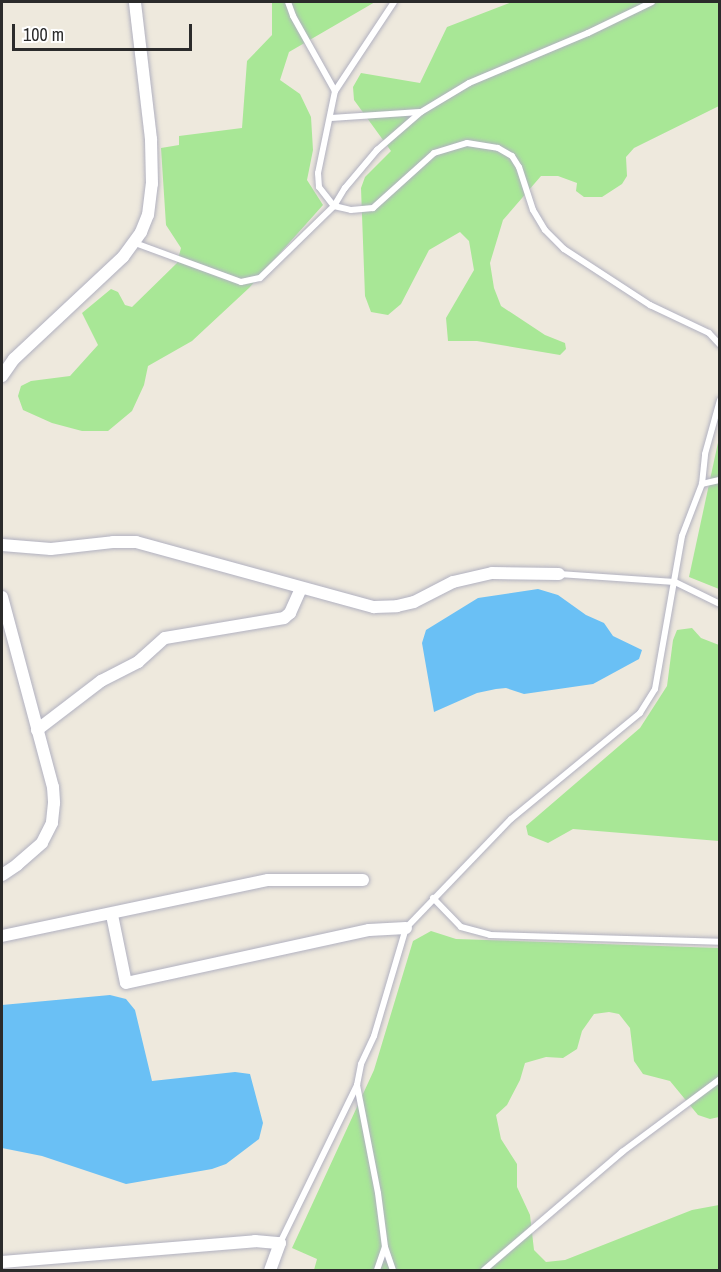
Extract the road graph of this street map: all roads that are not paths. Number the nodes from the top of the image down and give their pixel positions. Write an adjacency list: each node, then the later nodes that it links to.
1 (135, 2): 9 (street)
2 (288, 2): 5 (lane)
3 (394, 2): 5 (lane)
4 (652, 2): 6 (lane)
5 (335, 91): 7 (lane)
6 (421, 112): 7 (lane); 8 (lane)
7 (331, 118): 8 (lane)
8 (334, 206): 9 (lane); 10 (lane)
9 (135, 243): 11 (street)
10 (720, 345)
11 (2, 376)
12 (720, 400): 14 (lane)
13 (720, 480): 14 (lane)
14 (702, 484): 17 (lane)
15 (2, 545): 18 (street)
16 (559, 574): 17 (lane); 18 (street)
17 (675, 582): 20 (lane); 24 (lane)
18 (301, 588): 21 (street)
19 (2, 597): 21 (street)
20 (720, 604)
21 (38, 730): 22 (street)
22 (2, 875)
23 (363, 880): 25 (street)
24 (433, 898): 26 (lane); 28 (lane)
25 (112, 915): 26 (street); 27 (street)
26 (406, 928): 30 (lane)
27 (2, 936)
28 (720, 942)
29 (720, 1079): 37 (lane)
30 (357, 1084): 31 (lane); 32 (lane)
31 (280, 1243): 33 (street); 34 (street)
32 (386, 1247): 35 (lane); 36 (lane)
33 (2, 1262)
34 (270, 1270)
35 (377, 1270)
36 (393, 1270)
37 (484, 1270)

